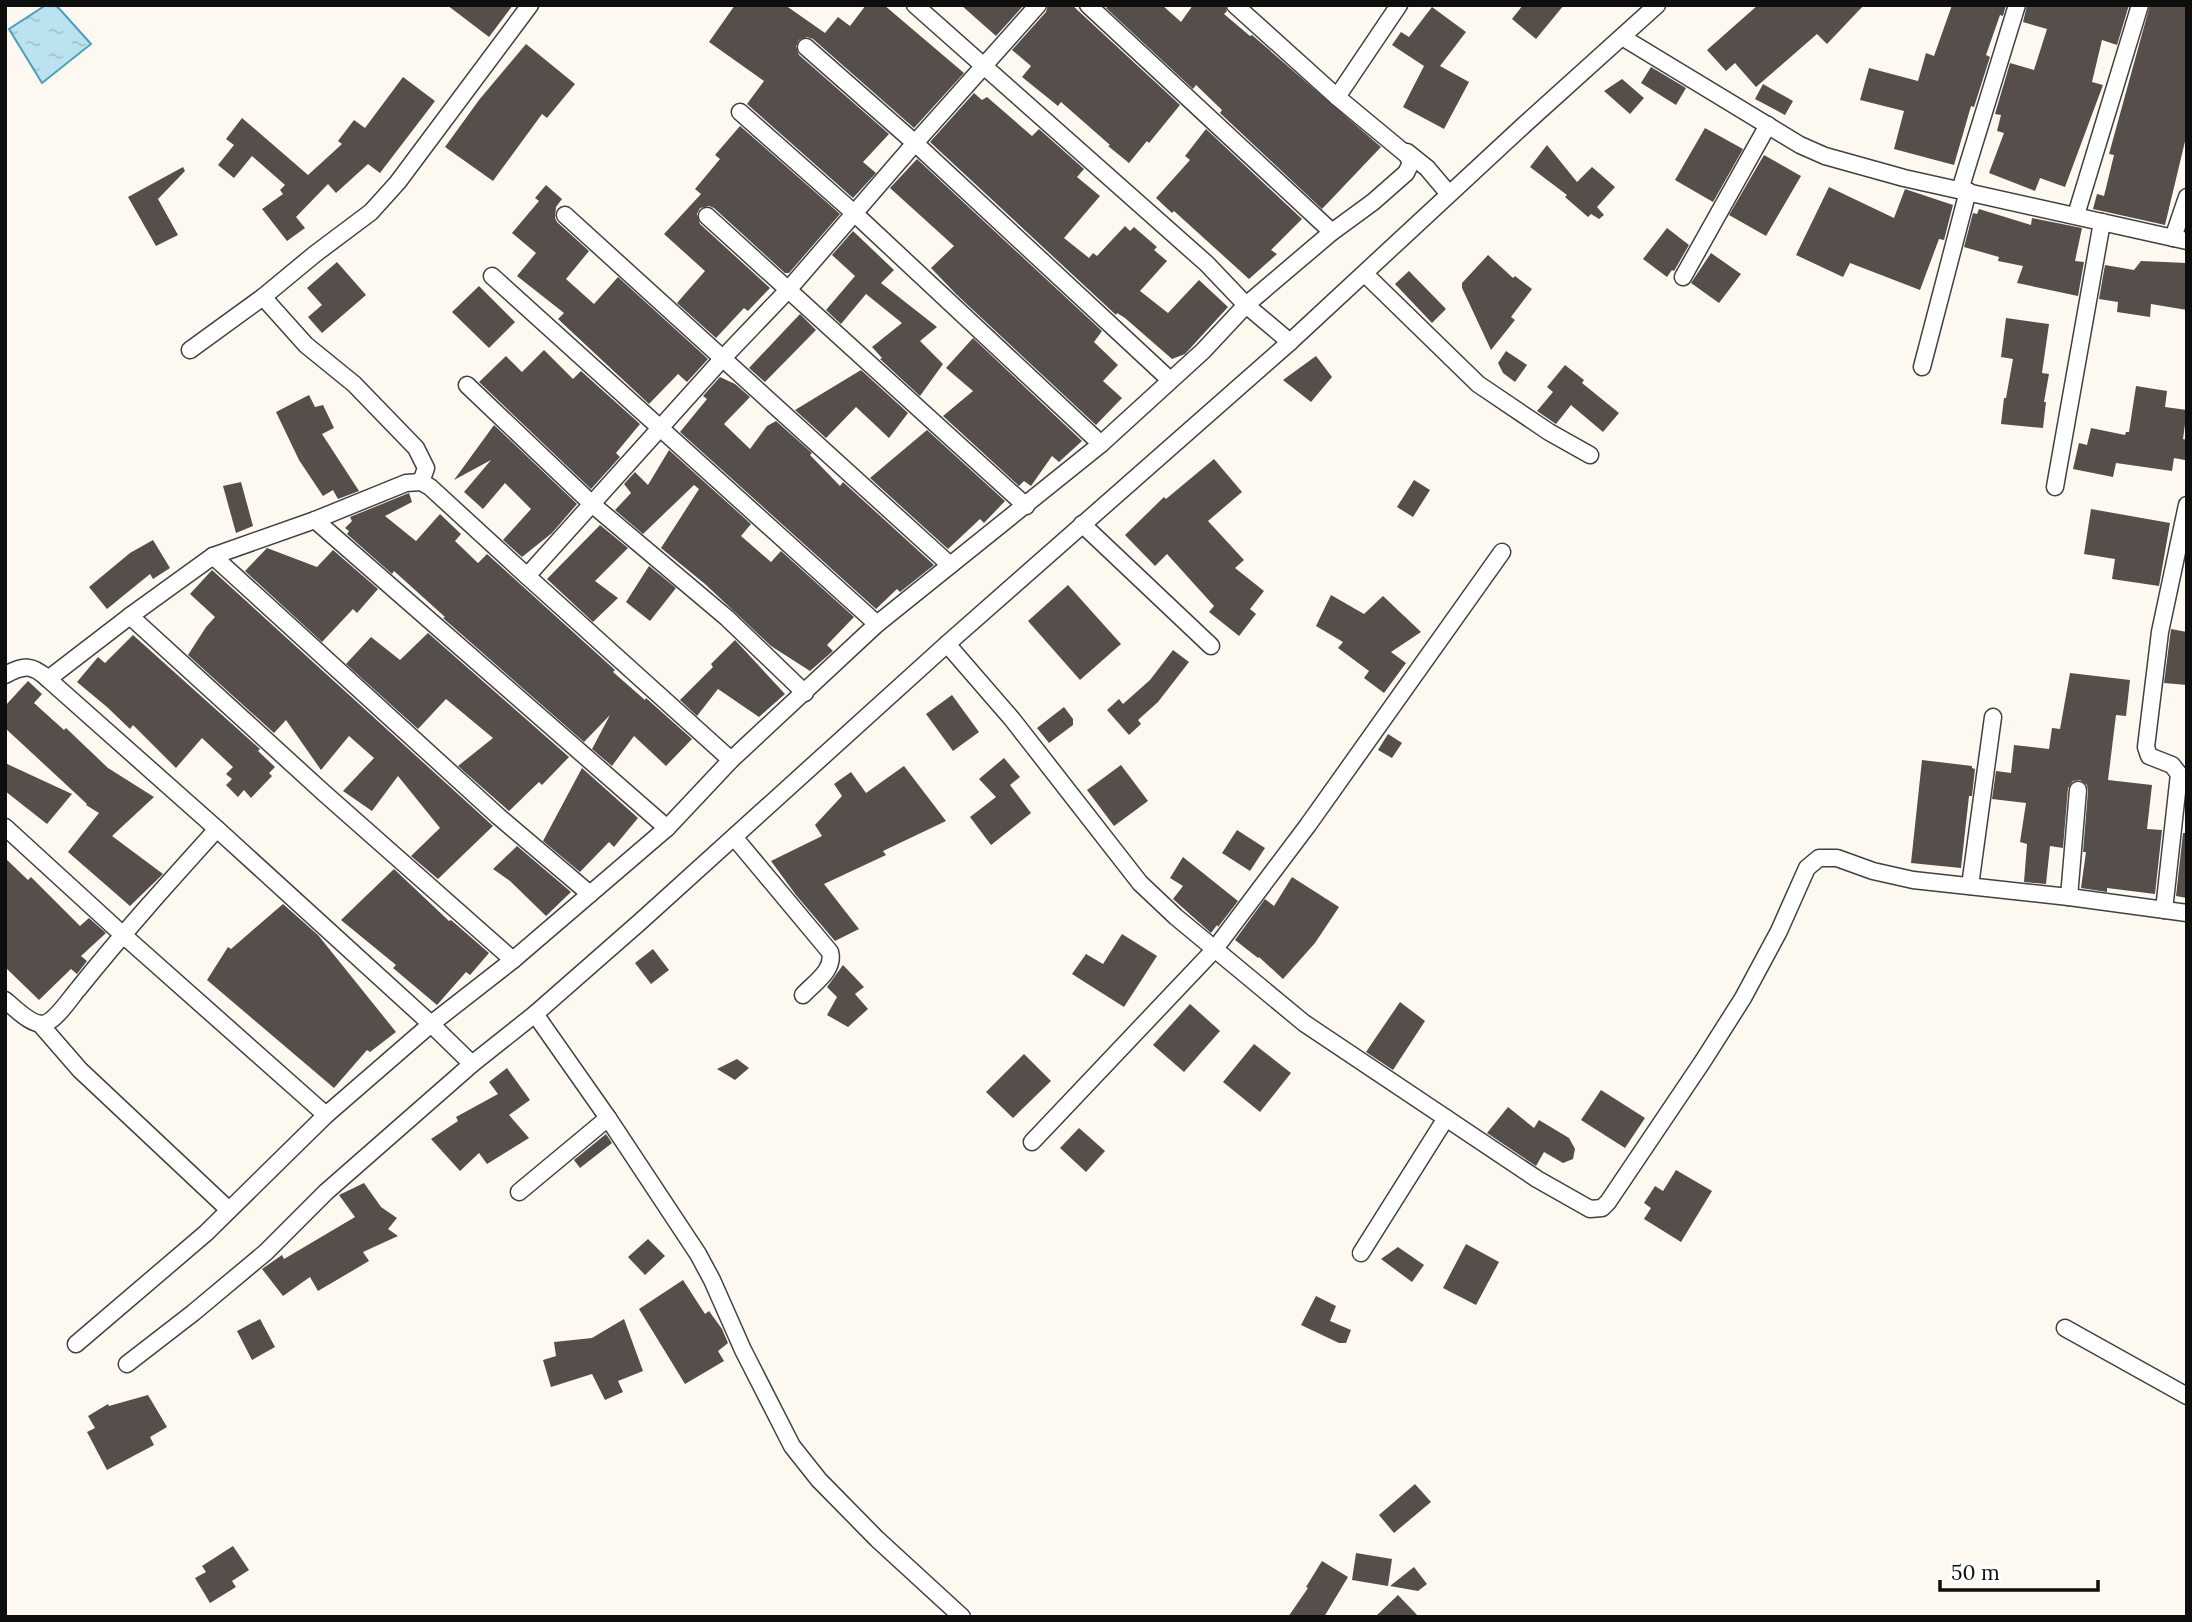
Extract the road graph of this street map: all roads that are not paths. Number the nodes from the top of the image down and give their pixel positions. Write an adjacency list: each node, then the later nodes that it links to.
1 (530, 5): 32 (street)
2 (915, 5): 12 (street)
3 (1038, 5): 12 (street)
4 (1088, 5): 26 (street)
5 (1235, 5): 13 (street)
6 (1657, 5): 10 (street)
7 (2017, 5): 18 (street)
8 (2140, 5): 23 (street)
9 (1395, 7): 13 (street)
10 (1622, 37): 15 (street); 19 (street)
11 (806, 47): 16 (street)
12 (984, 66): 16 (street); 33 (street)
13 (1337, 97): 17 (street)
14 (740, 112): 21 (street)
15 (1768, 125): 18 (street); 30 (street)
16 (915, 143): 21 (street); 38 (street)
17 (1398, 147): 19 (street); 26 (street)
18 (1964, 190): 23 (street); 37 (street)
19 (1449, 194): 28 (street)
20 (2187, 197): 27 (street)
21 (853, 212): 31 (street); 41 (street)
22 (565, 215): 36 (street)
23 (2076, 215): 25 (street)
24 (706, 216): 31 (street)
25 (2102, 222): 27 (street); 44 (street)
26 (1332, 232): 33 (street)
27 (2180, 240)
28 (1365, 274): 34 (street); 42 (street)
29 (492, 276): 40 (street)
30 (1683, 277)
31 (788, 290): 36 (street); 47 (street)
32 (263, 297): 35 (street); 43 (street)
33 (1247, 305): 34 (street); 38 (street)
34 (1286, 338): 49 (street)
35 (190, 350)
36 (723, 358): 40 (street); 52 (street)
37 (1922, 367)
38 (1170, 380): 41 (street)
39 (467, 385): 45 (street)
40 (659, 429): 45 (street); 55 (street)
41 (1101, 444): 47 (street)
42 (1590, 455)
43 (421, 482): 48 (street); 53 (street)
44 (2055, 487)
45 (593, 505): 53 (street); 60 (street)
46 (2187, 505): 71 (street)
47 (1026, 506): 52 (street)
48 (315, 520): 51 (street); 65 (street)
49 (1082, 524): 56 (street); 57 (street)
50 (1502, 552): 74 (street)
51 (213, 556): 54 (street); 69 (street)
52 (950, 565): 55 (street)
53 (527, 576): 62 (street)
54 (130, 616): 59 (street); 75 (street)
55 (877, 624): 60 (street)
56 (947, 645): 67 (street); 74 (street)
57 (1211, 646)
58 (5, 675): 59 (street)
59 (48, 679): 66 (street)
60 (805, 693): 62 (street)
61 (1993, 717): 68 (street)
62 (732, 760): 65 (street)
63 (2078, 790): 70 (street)
64 (5, 827): 73 (street)
65 (667, 828): 69 (street)
66 (217, 829): 73 (street); 80 (street)
67 (734, 837): 76 (street); 78 (street)
68 (1970, 886): 70 (street); 84 (street)
69 (590, 894): 75 (street)
70 (2069, 897): 71 (street)
71 (2164, 909): 72 (street)
72 (2187, 913)
73 (122, 934): 79 (street); 82 (street)
74 (1214, 950): 84 (street); 85 (street)
75 (513, 960): 80 (street)
76 (803, 995)
77 (5, 1000): 79 (street)
78 (535, 1014): 81 (street); 83 (street)
79 (40, 1024): 87 (street)
80 (437, 1030): 81 (street); 82 (street)
81 (469, 1061): 91 (street)
82 (326, 1115): 87 (street)
83 (608, 1118): 86 (street); 93 (street)
84 (1446, 1118): 88 (street)
85 (1032, 1142)
86 (519, 1192)
87 (229, 1210): 90 (street)
88 (1362, 1253)
89 (2066, 1328): 92 (street)
90 (76, 1344)
91 (127, 1364)
92 (2187, 1396)
93 (962, 1617)

